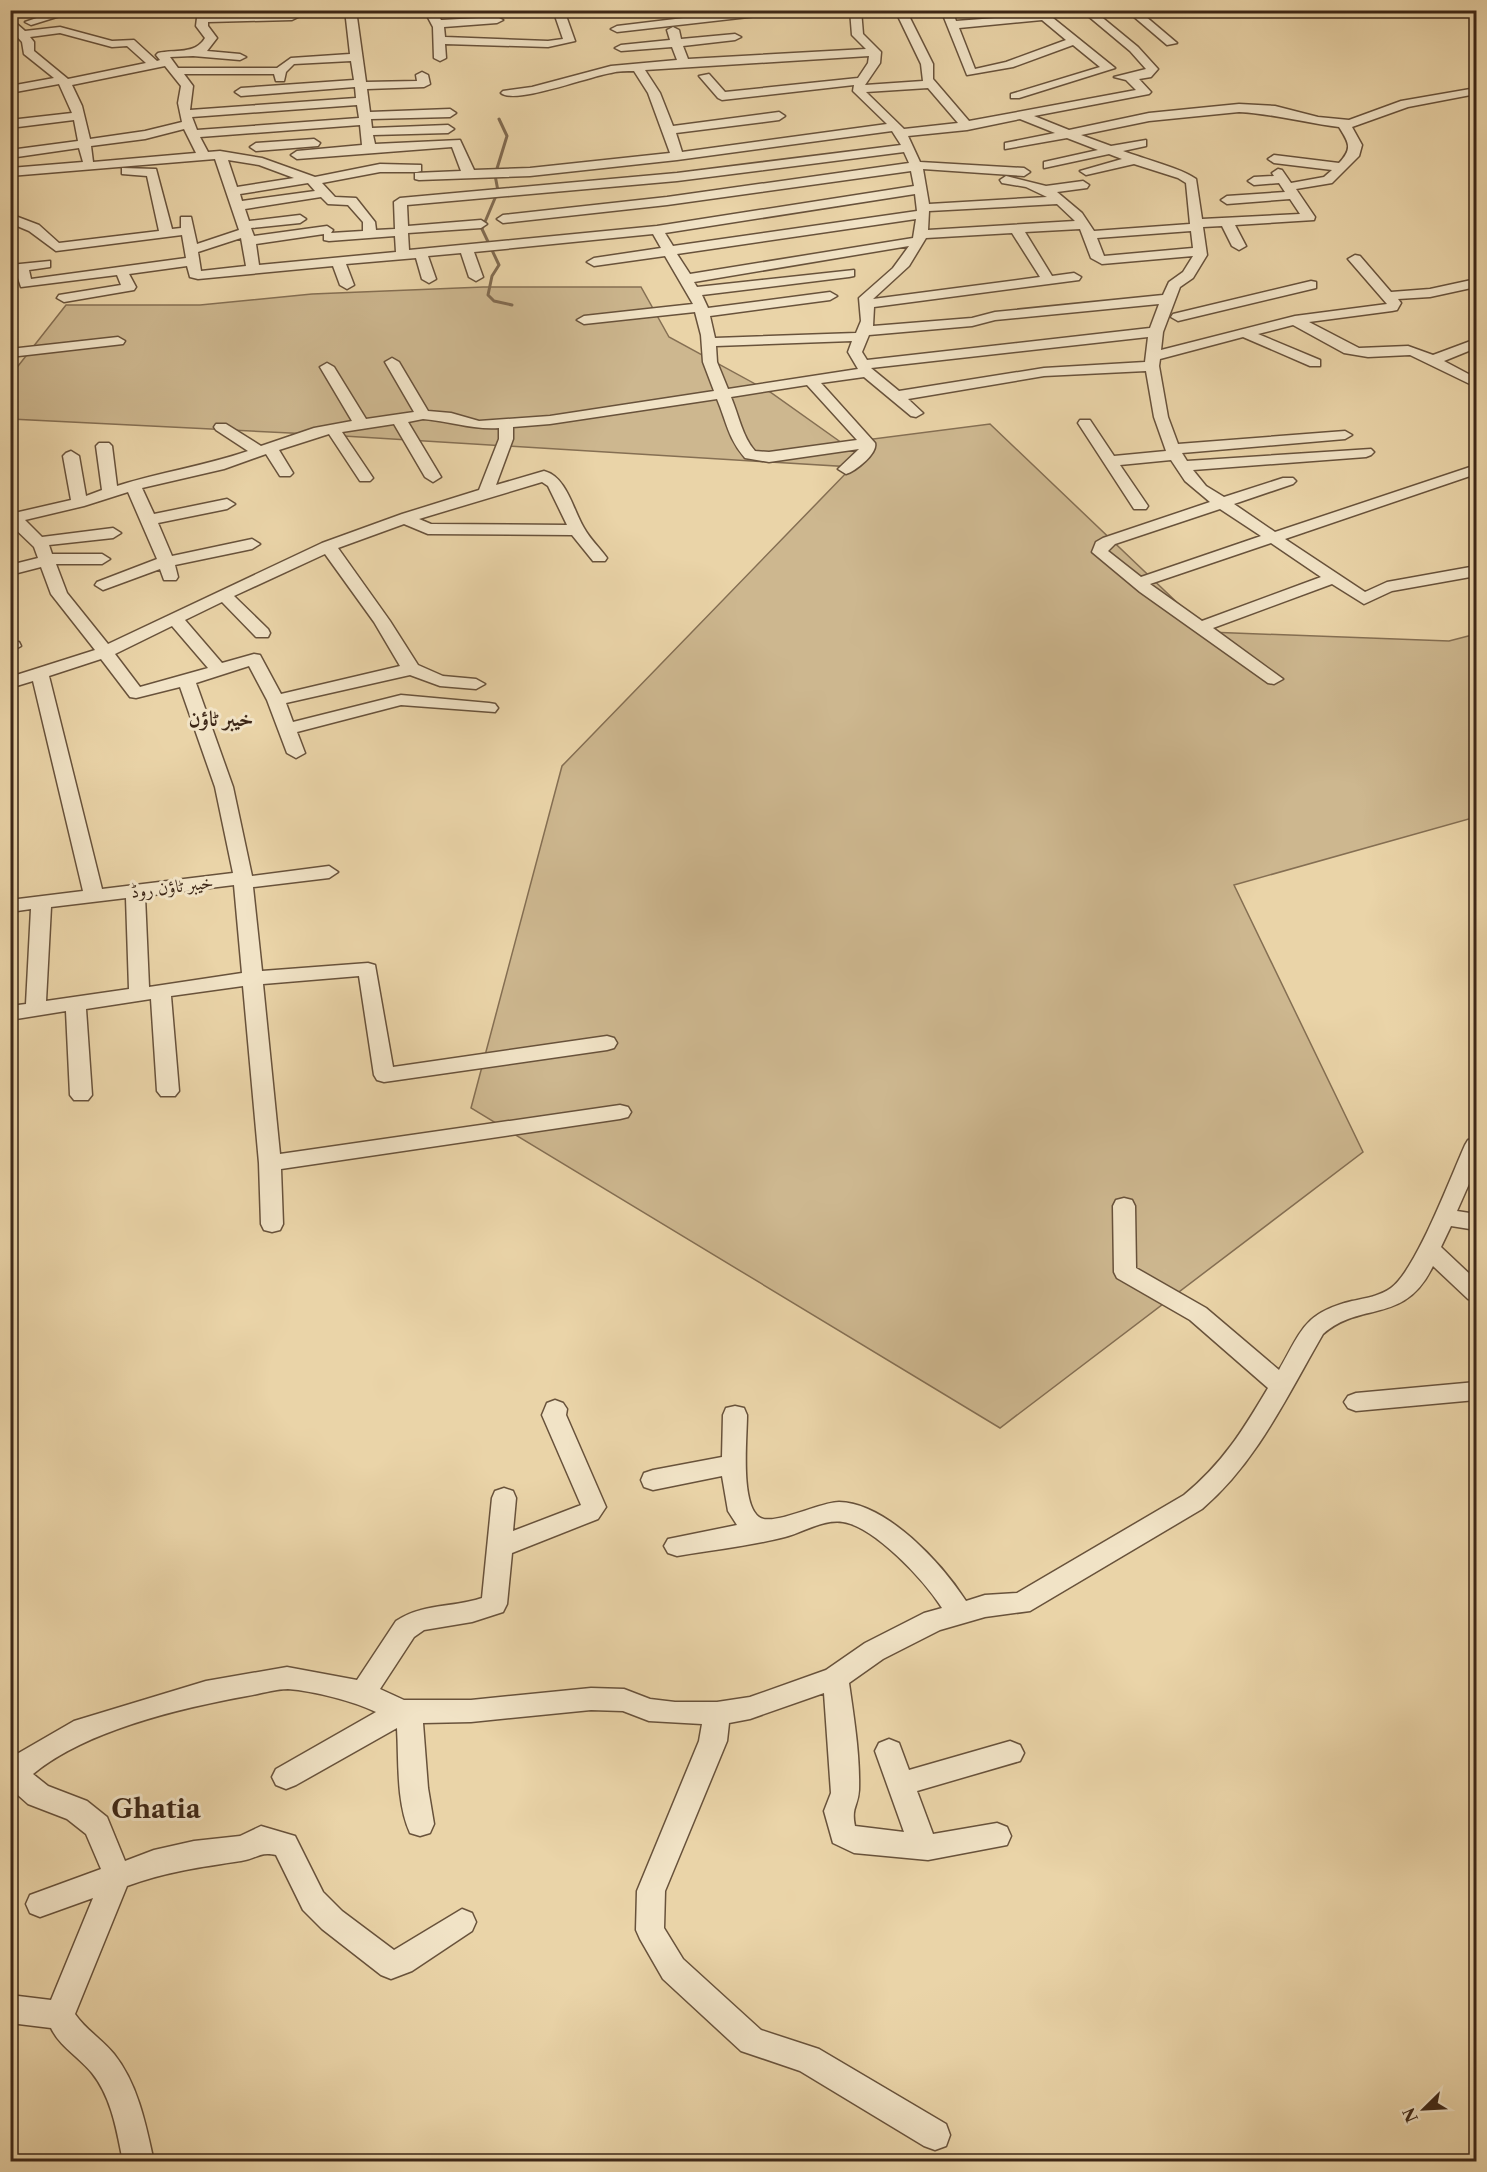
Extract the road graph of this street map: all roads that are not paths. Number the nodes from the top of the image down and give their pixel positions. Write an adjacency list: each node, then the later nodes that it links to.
1 (74, 10): 20 (street)
2 (350, 10): 35 (street)
3 (429, 10): 18 (street)
4 (558, 10): 23 (street)
5 (656, 10): 17 (street)
6 (783, 10): 12 (street)
7 (855, 10): 31 (street)
8 (900, 10): 46 (street)
9 (946, 10): 19 (street)
10 (1086, 10): 44 (street)
11 (1131, 10): 26 (street)
12 (723, 14): 17 (street)
13 (1026, 14): 19 (street); 24 (street)
14 (203, 15): 15 (street); 25 (street)
15 (293, 18)
16 (497, 20): 18 (street)
17 (669, 23): 21 (street); 27 (street)
18 (437, 24): 23 (street)
19 (952, 25): 24 (street)
20 (16, 29): 30 (street); 45 (street)
21 (617, 29)
22 (735, 37): 27 (street)
23 (440, 40): 36 (street)
24 (1074, 41): 41 (street)
25 (209, 42): 28 (street); 32 (street)
26 (1171, 42)
27 (676, 43): 29 (street); 37 (street)
28 (246, 46)
29 (621, 48)
30 (137, 49): 33 (street); 38 (street)
31 (874, 52): 37 (street); 48 (street)
32 (195, 53): 34 (street); 39 (street)
33 (105, 57)
34 (240, 57)
35 (358, 57): 39 (street); 47 (street)
36 (440, 58)
37 (684, 63): 40 (street)
38 (154, 64): 39 (street); 45 (street)
39 (172, 67): 66 (street)
40 (638, 67): 54 (street); 71 (street)
41 (1109, 68): 44 (street); 57 (street)
42 (422, 75): 47 (street)
43 (705, 76): 56 (street)
44 (1130, 77): 63 (street)
45 (63, 81): 50 (street); 62 (street)
46 (931, 84): 48 (street); 68 (street)
47 (361, 85): 52 (street); 59 (street)
48 (859, 85): 53 (street); 72 (street)
49 (1443, 85): 55 (street)
50 (10, 90)
51 (1476, 91): 55 (street)
52 (241, 92)
53 (761, 92): 56 (street); 69 (street)
54 (507, 93)
55 (1458, 94): 67 (street)
56 (722, 96): 64 (street)
57 (1015, 96)
58 (415, 99): 61 (street)
59 (364, 101): 66 (street); 73 (street)
60 (450, 113): 61 (street)
61 (415, 114): 73 (street)
62 (79, 116): 65 (street); 76 (street)
63 (1023, 116): 68 (street); 74 (street)
64 (742, 123): 69 (street); 71 (street)
65 (10, 124)
66 (189, 124): 73 (street); 76 (street); 82 (street)
67 (1344, 124): 74 (street); 91 (street)
68 (967, 126): 72 (street)
69 (789, 128): 72 (street); 85 (street)
70 (448, 129): 73 (street)
71 (669, 130): 85 (street)
72 (898, 130): 79 (street)
73 (367, 131): 78 (street); 84 (street); 97 (street)
74 (1067, 134): 77 (street); 80 (street)
75 (1143, 143): 80 (street)
76 (84, 146): 81 (street); 89 (street)
77 (1009, 146)
78 (256, 147)
79 (907, 148): 98 (street); 107 (street)
80 (1109, 150): 87 (street); 88 (street)
81 (10, 154)
82 (202, 154): 83 (street); 89 (street)
83 (220, 155): 90 (street); 96 (street)
84 (297, 155)
85 (677, 156): 97 (street)
86 (1274, 159): 91 (street)
87 (1134, 160): 93 (street); 117 (street)
88 (1048, 165)
89 (94, 167): 94 (street); 101 (street); 123 (street)
90 (278, 167): 96 (street); 99 (street)
91 (1342, 167): 102 (street)
92 (417, 169): 97 (street); 99 (street); 107 (street)
93 (1086, 171)
94 (10, 172)
95 (1024, 172): 98 (street)
96 (236, 174): 105 (street)
97 (469, 174)
98 (919, 178): 104 (street); 111 (street); 114 (street); 119 (street)
99 (311, 180): 105 (street); 106 (street)
100 (1254, 181): 102 (street)
101 (10, 182)
102 (1285, 183): 108 (street); 115 (street)
103 (1083, 185): 104 (street)
104 (1046, 190): 109 (street)
105 (231, 192): 110 (street)
106 (325, 194): 110 (street); 124 (street)
107 (426, 199): 121 (street)
108 (1227, 200)
109 (1059, 201): 111 (street); 120 (street)
110 (237, 206): 122 (street)
111 (921, 211): 125 (street); 129 (street)
112 (10, 218): 123 (street)
113 (300, 219): 122 (street)
114 (503, 219)
115 (1227, 222): 117 (street); 126 (street)
116 (481, 224): 121 (street)
117 (1197, 225): 120 (street); 130 (street)
118 (1016, 228): 120 (street); 125 (street); 146 (street)
119 (657, 230): 128 (street); 129 (street)
120 (1086, 230): 130 (street)
121 (402, 231): 124 (street); 133 (street)
122 (246, 232): 127 (street); 132 (street); 139 (street)
123 (166, 233): 132 (street)
124 (370, 233): 127 (street)
125 (919, 237): 145 (street); 154 (street)
126 (1239, 246)
127 (305, 249): 135 (street); 139 (street)
128 (467, 250): 131 (street); 142 (street)
129 (669, 251): 136 (street); 145 (street)
130 (1200, 251): 155 (street)
131 (421, 254): 133 (street); 144 (street)
132 (191, 255): 139 (street); 140 (street)
133 (403, 256): 135 (street)
134 (1354, 260): 152 (street)
135 (338, 261): 148 (street)
136 (594, 262)
137 (45, 264): 138 (street)
138 (16, 268): 140 (street)
139 (253, 269)
140 (121, 270): 153 (street)
141 (849, 273): 150 (street)
142 (476, 277)
143 (1074, 277): 146 (street)
144 (429, 279)
145 (686, 279): 150 (street)
146 (1048, 280): 154 (street)
147 (1476, 283): 152 (street)
148 (347, 285)
149 (1311, 285): 157 (street)
150 (693, 292): 156 (street)
151 (830, 296): 156 (street)
152 (1387, 296): 158 (street)
153 (64, 298)
154 (866, 304): 161 (street)
155 (1165, 305): 157 (street); 160 (street); 161 (street)
156 (701, 310): 159 (street); 164 (street)
157 (1178, 317): 162 (street)
158 (1295, 320): 162 (street); 167 (street)
159 (584, 321)
160 (1156, 332): 168 (street); 172 (street)
161 (863, 334): 164 (street); 172 (street)
162 (1240, 334): 168 (street); 170 (street)
163 (118, 341): 166 (street)
164 (709, 342): 175 (street)
165 (1476, 343): 167 (street)
166 (10, 353)
167 (1433, 360): 174 (street)
168 (1153, 361): 176 (street); 191 (street)
169 (393, 363): 178 (street)
170 (1315, 363)
171 (327, 367): 182 (street)
172 (866, 368): 173 (street); 176 (street)
173 (810, 380): 175 (street); 186 (street)
174 (1476, 383)
175 (724, 394): 180 (street); 186 (street)
176 (897, 396): 177 (street)
177 (916, 413)
178 (423, 415): 179 (street); 180 (street)
179 (399, 419): 182 (street); 196 (street)
180 (506, 423): 201 (street)
181 (1085, 423): 192 (street)
182 (362, 425): 184 (street)
183 (220, 427): 188 (street)
184 (333, 429): 188 (street); 197 (street)
185 (1344, 435): 191 (street)
186 (868, 443): 193 (street)
187 (104, 446): 200 (street)
188 (265, 450): 195 (street); 199 (street)
189 (1366, 452): 191 (street)
190 (71, 456): 202 (street)
191 (1176, 457): 192 (street); 204 (street)
192 (1109, 461): 205 (street)
193 (846, 469)
194 (1476, 469): 211 (street)
195 (285, 473)
196 (433, 477)
197 (365, 478)
198 (1288, 481): 204 (street)
199 (133, 485): 200 (street); 208 (street)
200 (110, 492): 202 (street)
201 (484, 494): 206 (street); 209 (street)
202 (79, 503): 207 (street)
203 (227, 504): 208 (street)
204 (1223, 505): 211 (street); 221 (street)
205 (1140, 506)
206 (405, 518): 209 (street); 214 (street)
207 (12, 519): 212 (street)
208 (148, 520): 217 (street)
209 (577, 530): 215 (street)
210 (113, 533): 212 (street)
211 (1273, 538): 220 (street); 221 (street)
212 (38, 542): 216 (street)
213 (252, 544): 217 (street)
214 (328, 546): 222 (street); 228 (street)
215 (599, 558)
216 (47, 560): 217 (street); 218 (street); 226 (street)
217 (168, 569)
218 (10, 570)
219 (1476, 571): 220 (street)
220 (1334, 578): 224 (street)
221 (1138, 583): 224 (street)
222 (223, 594): 223 (street); 225 (street)
223 (175, 619): 226 (street); 227 (street)
224 (1200, 627): 230 (street)
225 (262, 633)
226 (105, 652): 229 (street); 231 (street)
227 (218, 669): 231 (street); 234 (street)
228 (412, 669): 233 (street); 234 (street)
229 (40, 675): 232 (street); 241 (street)
230 (1274, 679)
231 (186, 680): 239 (street)
232 (10, 683)
233 (476, 684)
234 (276, 700): 236 (street)
235 (489, 708): 236 (street)
236 (287, 729): 237 (street)
237 (296, 753)
238 (329, 872): 239 (street, خیبر ٹاؤن روڈ)
239 (243, 880): 240 (street, خیبر ٹاؤن روڈ); 244 (street)
240 (135, 892): 241 (street, خیبر ٹاؤن روڈ); 246 (street)
241 (94, 897): 242 (street, خیبر ٹاؤن روڈ)
242 (41, 904): 243 (street, خیبر ٹاؤن روڈ); 248 (street)
243 (10, 906)
244 (254, 978): 245 (street); 250 (street); 255 (street)
245 (161, 993): 246 (street); 251 (street)
246 (139, 995): 247 (street)
247 (76, 1003): 248 (street); 252 (street)
248 (36, 1009): 249 (street)
249 (10, 1013)
250 (607, 1043)
251 (168, 1091)
252 (81, 1095)
253 (620, 1112): 255 (street)
254 (1476, 1145): 257 (street)
255 (270, 1163): 259 (street)
256 (1124, 1206): 262 (street)
257 (1444, 1217): 258 (street); 260 (street)
258 (1476, 1222)
259 (272, 1224)
260 (1430, 1250): 261 (street); 262 (street)
261 (1476, 1293)
262 (1281, 1385): 273 (street)
263 (1476, 1391): 264 (street)
264 (1356, 1402)
265 (555, 1409): 272 (street)
266 (735, 1415): 267 (street)
267 (735, 1464): 268 (street); 270 (street)
268 (653, 1480)
269 (504, 1498): 272 (street)
270 (760, 1531): 271 (street); 273 (street)
271 (677, 1546)
272 (499, 1547): 275 (street)
273 (959, 1612): 274 (street)
274 (835, 1678): 277 (street); 285 (street)
275 (363, 1693): 276 (street); 280 (street)
276 (405, 1712): 277 (street); 281 (street); 283 (street)
277 (717, 1713): 291 (street)
278 (889, 1751): 282 (street)
279 (1010, 1753): 282 (street)
280 (12, 1772): 286 (street)
281 (285, 1777)
282 (901, 1784): 285 (street)
283 (420, 1824)
284 (998, 1836): 285 (street)
285 (923, 1846)
286 (117, 1875): 287 (street); 288 (street); 290 (street)
287 (40, 1904)
288 (462, 1922)
289 (10, 2009): 290 (street)
290 (60, 2015): 292 (street)
291 (934, 2135)
292 (138, 2162)

